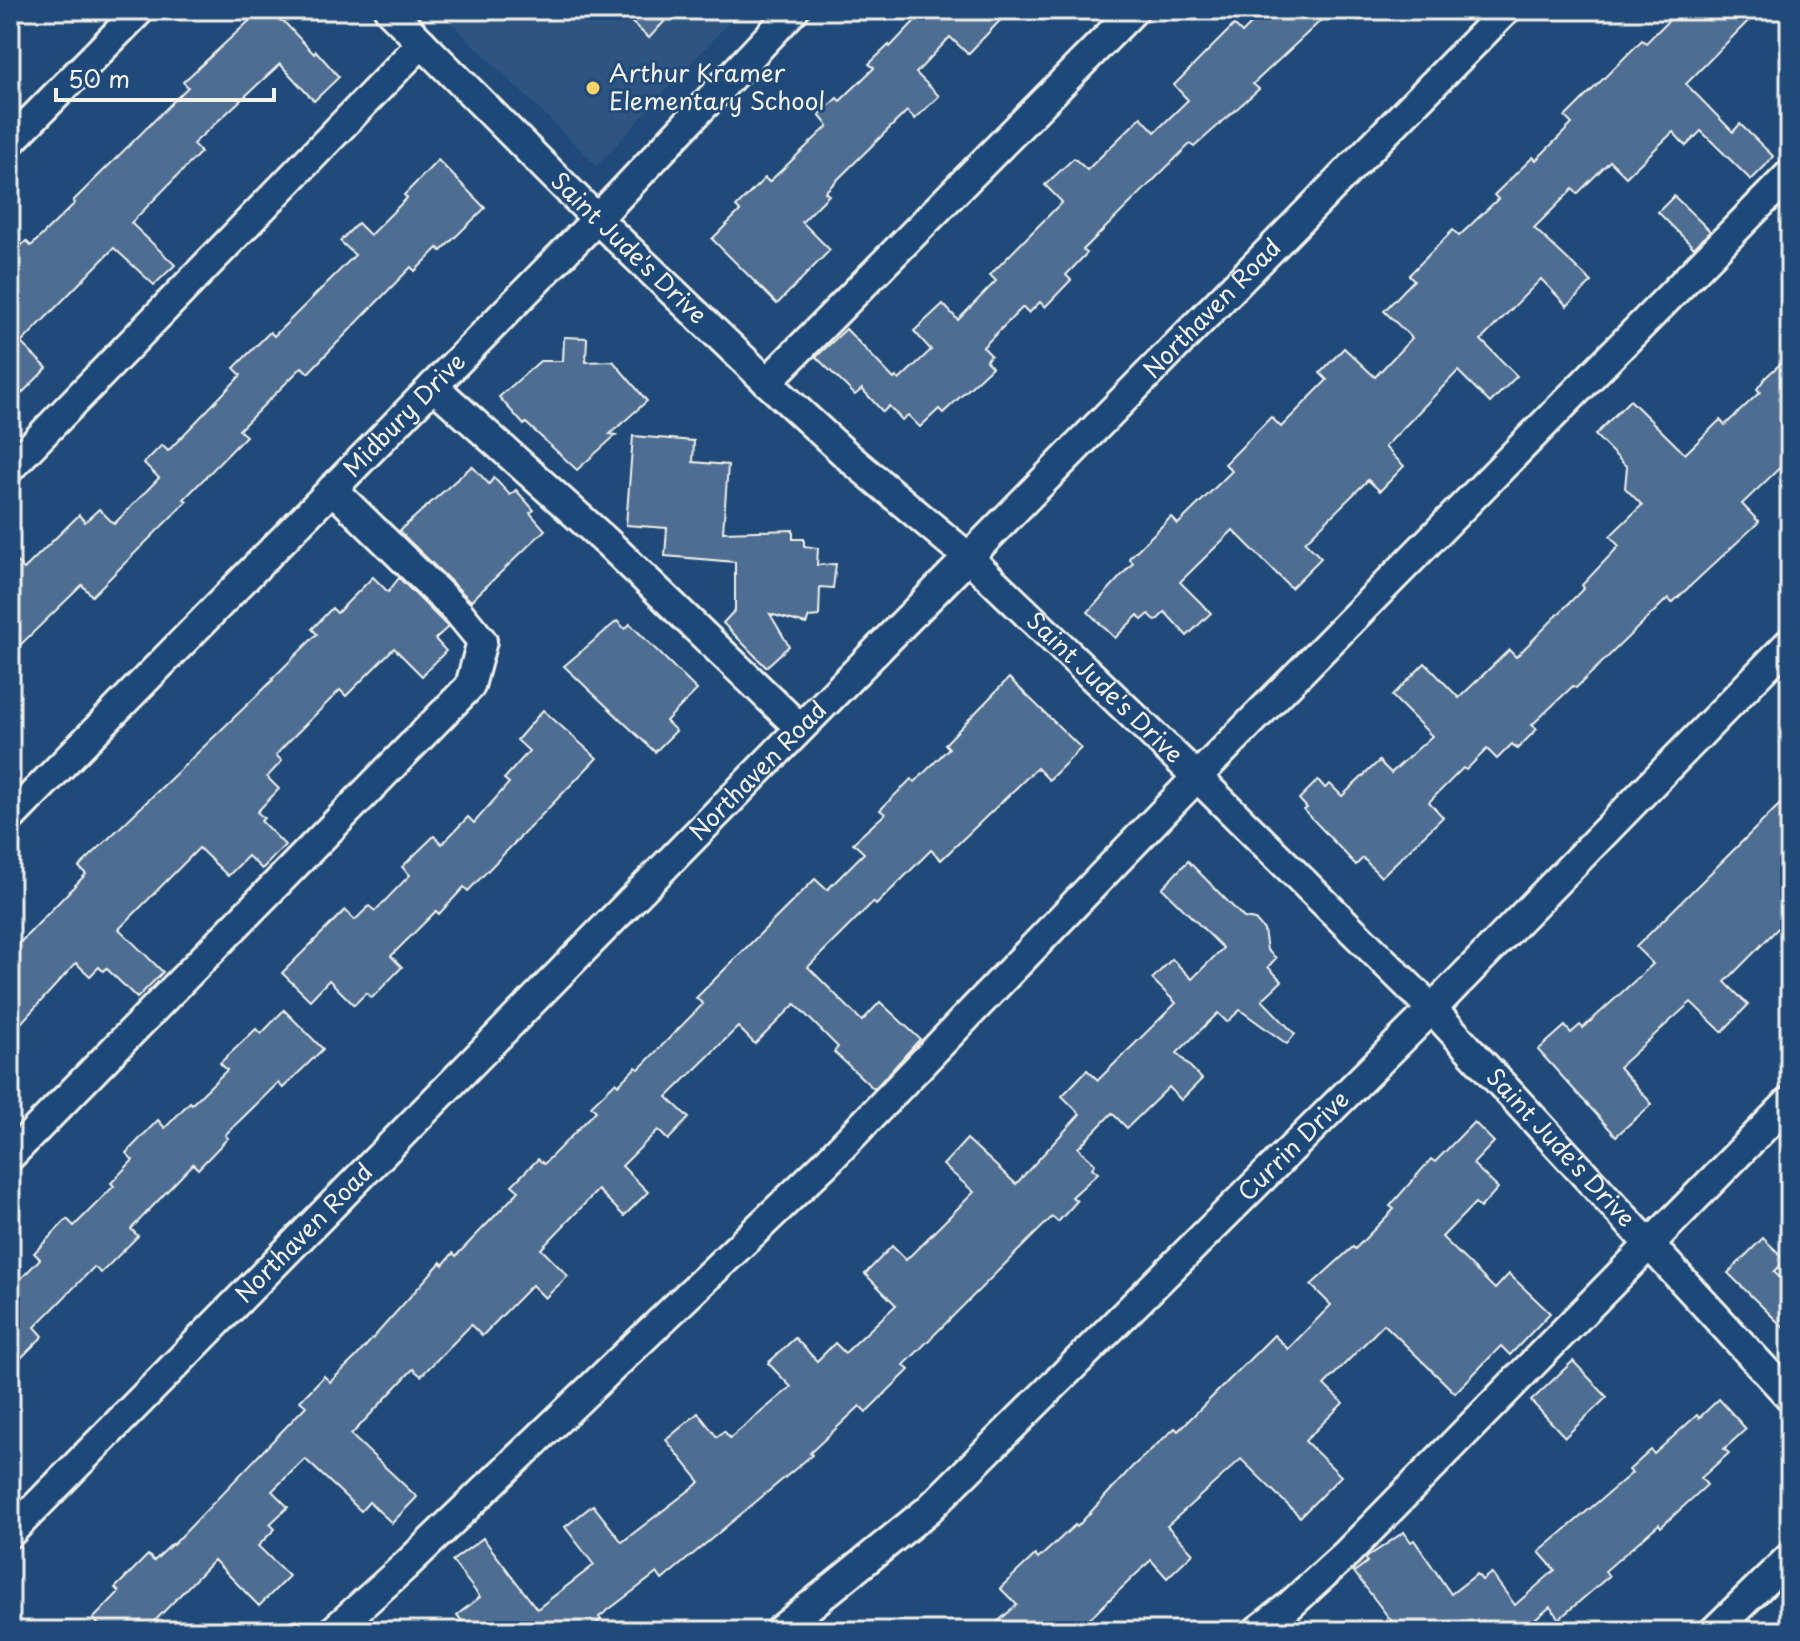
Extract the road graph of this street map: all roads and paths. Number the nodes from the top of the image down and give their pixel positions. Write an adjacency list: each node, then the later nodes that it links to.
1 (140, 10): 6 (street)
2 (794, 10): 8 (street, Midbury Drive)
3 (1134, 10): 9 (street)
4 (1506, 10): 13 (street, Northaven Road)
5 (407, 22): 8 (street, Saint Jude's Drive); 11 (street)
6 (10, 142)
7 (1790, 174): 16 (street)
8 (597, 219): 9 (street, Saint Jude's Drive); 10 (street, Midbury Drive)
9 (767, 382): 13 (street, Saint Jude's Drive)
10 (433, 386): 12 (street, Midbury Drive); 15 (street)
11 (10, 468)
12 (332, 489): 17 (street, Midbury Drive); 20 (street)
13 (968, 557): 15 (street, Northaven Road); 16 (street, Saint Jude's Drive)
14 (1790, 642): 18 (street, Currin Drive)
15 (800, 728): 23 (street, Northaven Road)
16 (1197, 777): 18 (street, Saint Jude's Drive); 25 (street)
17 (10, 818)
18 (1432, 1009): 21 (street, Saint Jude's Drive); 26 (street, Currin Drive)
19 (1790, 1101): 21 (street)
20 (10, 1156)
21 (1650, 1244): 22 (street, Saint Jude's Drive); 27 (street)
22 (1790, 1397)
23 (10, 1533)
24 (1790, 1557): 28 (street)
25 (333, 1631)
26 (779, 1631)
27 (1257, 1631)
28 (1714, 1631)

